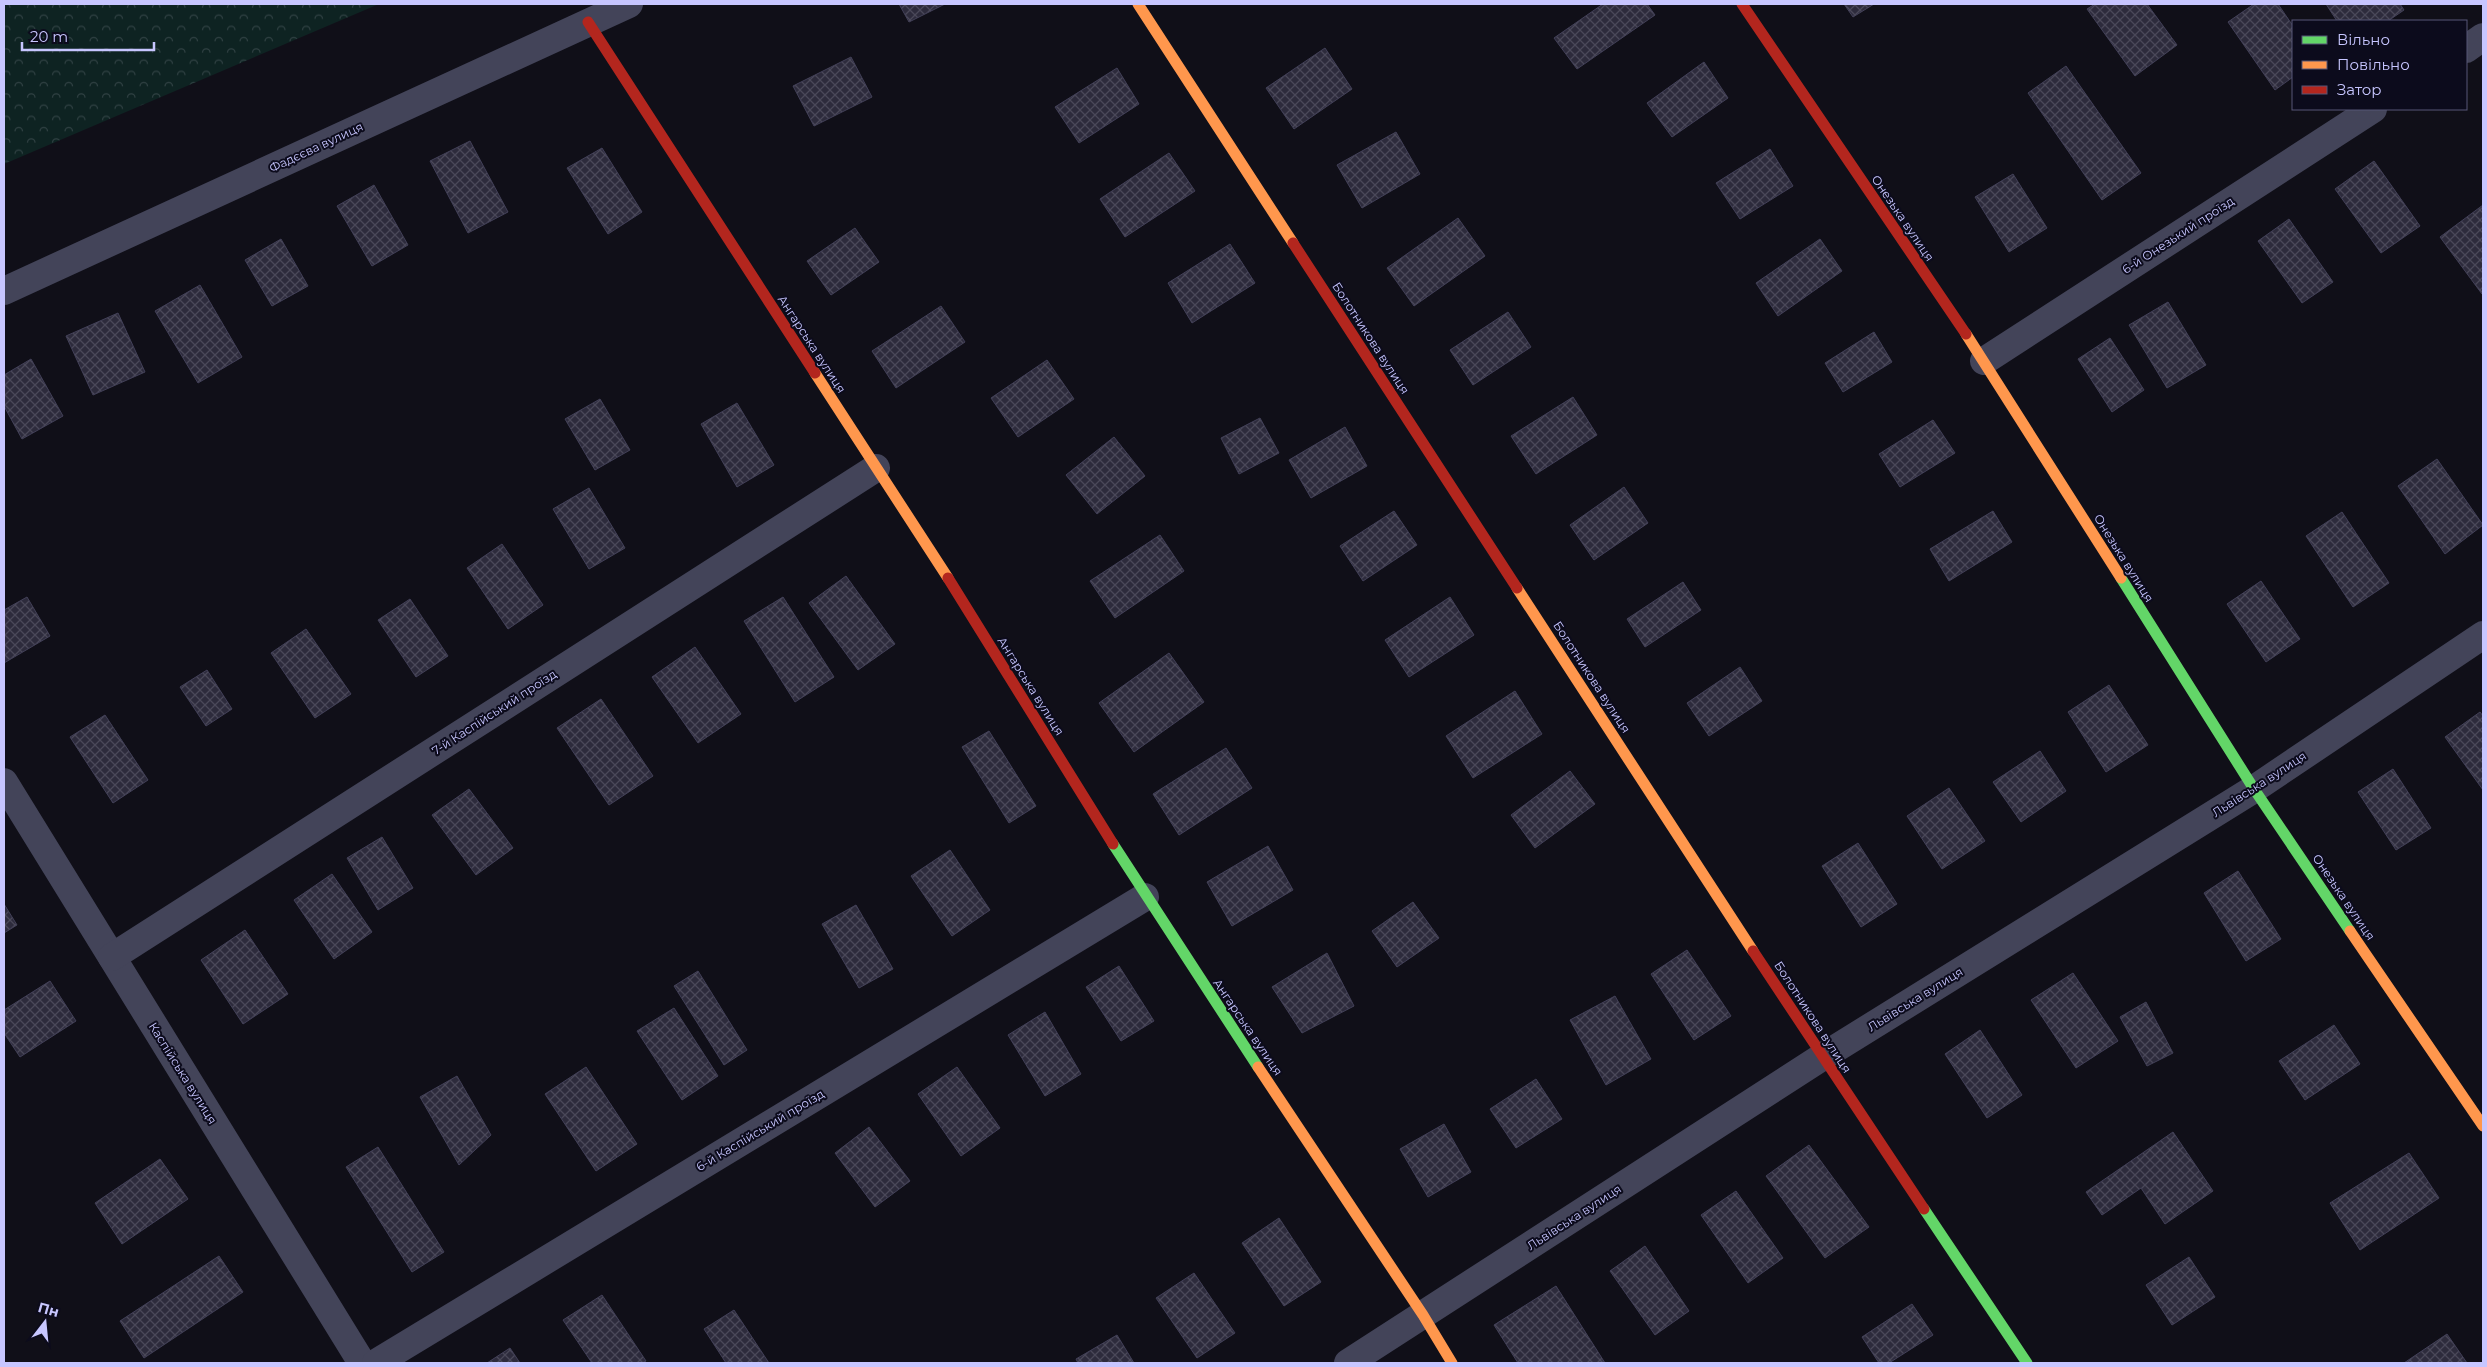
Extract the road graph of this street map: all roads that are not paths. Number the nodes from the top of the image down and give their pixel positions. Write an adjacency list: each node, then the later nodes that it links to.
1 (629, 4): 4 (street, Фадєєва вулиця)
2 (1138, 4): 16 (street, Болотникова вулиця)
3 (1742, 4): 9 (street, Онезька вулиця)
4 (588, 22): 8 (street, Фадєєва вулиця); 10 (street, Ангарська вулиця)
5 (2483, 37): 6 (street)
6 (2467, 47)
7 (2371, 110): 9 (street, 6-й Онезький проїзд)
8 (4, 291)
9 (1984, 361): 13 (street, Онезька вулиця)
10 (876, 468): 14 (street, Ангарська вулиця); 15 (street, 7-й Каспійський проїзд)
11 (2483, 636): 13 (street, Львівська вулиця)
12 (4, 782): 15 (street, Каспійська вулиця)
13 (2254, 789): 16 (street, Львівська вулиця); 17 (street, Онезька вулиця)
14 (1145, 897): 18 (street, Ангарська вулиця); 20 (street, 6-й Каспійський проїзд)
15 (112, 957): 19 (street, Каспійська вулиця)
16 (1822, 1057): 18 (street, Львівська вулиця); 23 (street, Болотникова вулиця)
17 (2483, 1126)
18 (1423, 1315): 21 (street, Львівська вулиця); 22 (street, Ангарська вулиця)
19 (362, 1363)
20 (376, 1363)
21 (1348, 1363)
22 (1452, 1363)
23 (2027, 1363)

